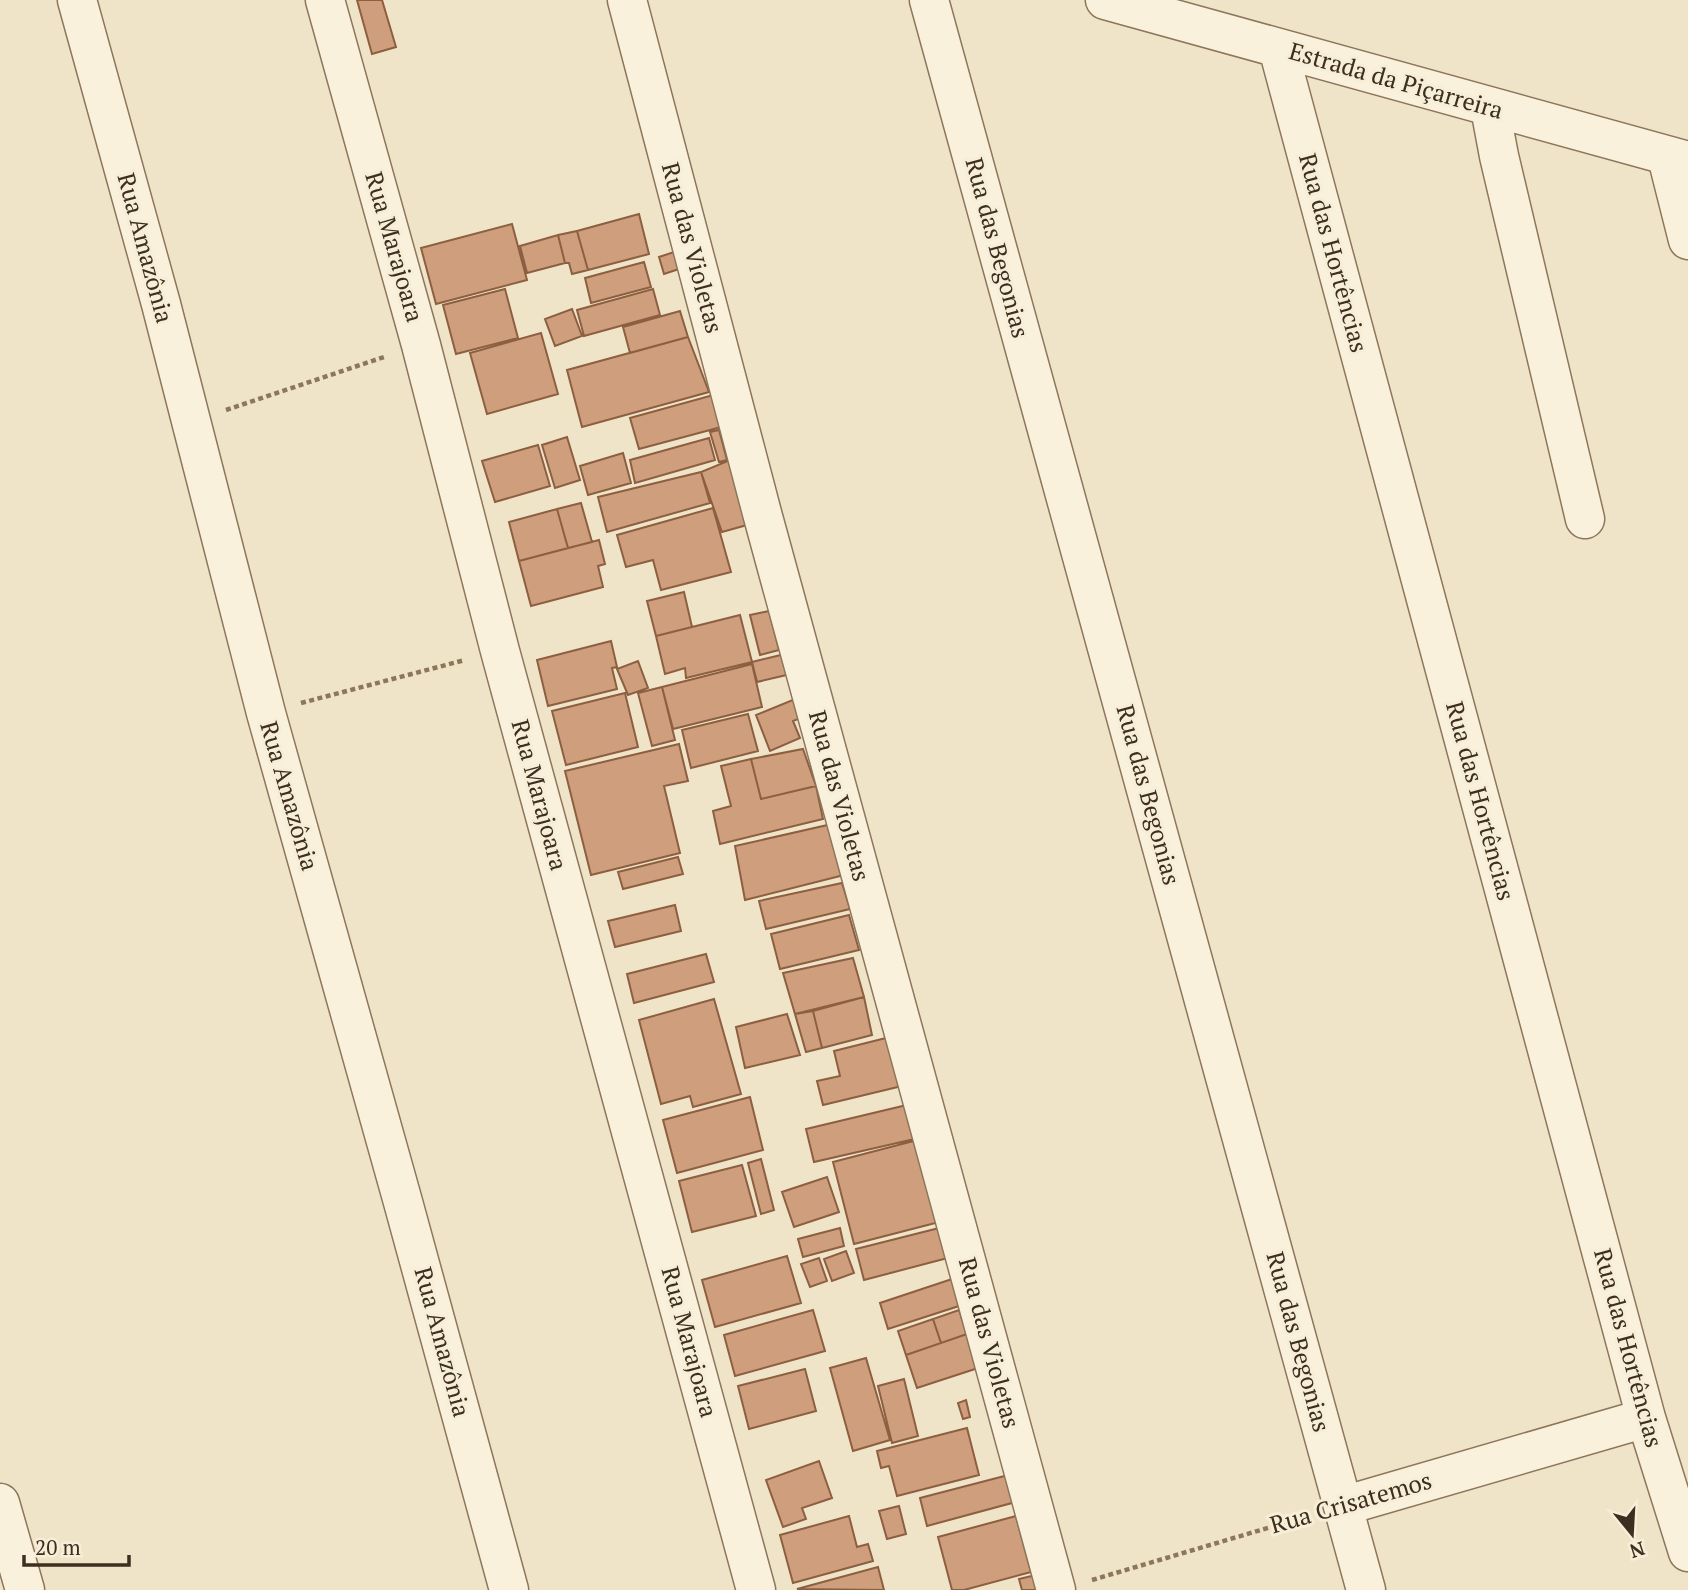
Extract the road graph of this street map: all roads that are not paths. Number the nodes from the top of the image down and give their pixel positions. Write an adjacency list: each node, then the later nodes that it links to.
1 (77, 0): 17 (street, Rua Amazônia)
2 (325, 0): 18 (street, Rua Marajoara)
3 (628, 0): 15 (street, Rua das Violetas)
4 (929, 0): 13 (street, Rua das Begonias)
5 (1105, 0): 6 (street, Estrada da Piçarreira)
6 (1278, 48): 7 (street, Estrada da Piçarreira); 11 (street, Rua das Hortências)
7 (1490, 108): 8 (street, Estrada da Piçarreira); 10 (street)
8 (1677, 159): 9 (street)
9 (1688, 240)
10 (1585, 519)
11 (1646, 1418): 13 (street, Rua Crisatemos); 14 (street, Rua das Hortências)
12 (0, 1503): 16 (street)
13 (1343, 1506): 19 (street, Rua das Begonias)
14 (1688, 1552)
15 (1069, 1586)
16 (25, 1590)
17 (509, 1590)
18 (757, 1590)
19 (1366, 1590)

